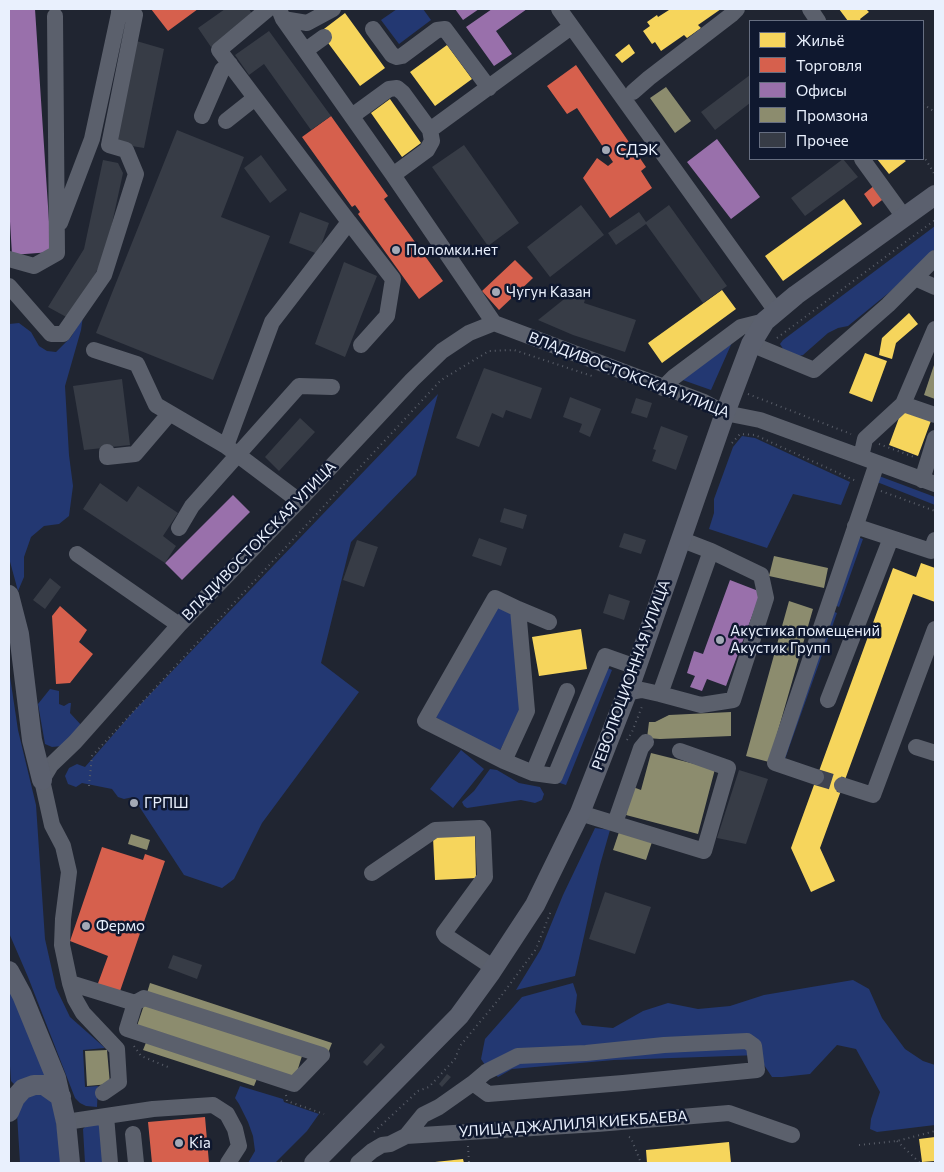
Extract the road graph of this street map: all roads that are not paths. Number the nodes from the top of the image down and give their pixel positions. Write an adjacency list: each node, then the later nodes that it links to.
1 (268, 9): 14 (street)
2 (333, 9): 7 (street)
3 (558, 9): 10 (street)
4 (736, 9): 16 (street)
5 (810, 9): 9 (street)
6 (120, 10): 27 (street); 31 (street)
7 (281, 14): 13 (street)
8 (55, 16): 27 (street)
9 (817, 20)
10 (571, 27): 15 (street); 33 (street)
11 (373, 29): 15 (street)
12 (324, 37): 13 (street)
13 (306, 50): 19 (street)
14 (230, 64): 17 (street); 18 (street)
15 (489, 88): 21 (street)
16 (633, 92)
17 (255, 98): 20 (street); 26 (street)
18 (202, 116)
19 (352, 116): 21 (street); 23 (street)
20 (226, 121)
21 (430, 130): 23 (street)
22 (863, 160): 25 (street)
23 (394, 175): 34 (street)
24 (935, 195): 25 (main road, РЕВОЛЮЦИОННАЯ УЛИЦА)
25 (904, 217): 33 (main road, РЕВОЛЮЦИОННАЯ УЛИЦА)
26 (349, 222): 36 (street); 46 (street)
27 (57, 232): 29 (street)
28 (935, 258): 30 (street)
29 (9, 259)
30 (915, 278): 32 (street); 37 (street)
31 (9, 286)
32 (935, 288)
33 (770, 316): 37 (main road, РЕВОЛЮЦИОННАЯ УЛИЦА); 40 (street)
34 (494, 323): 40 (street, ВЛАДИВОСТОКСКАЯ УЛИЦА); 51 (street, ВЛАДИВОСТОКСКАЯ УЛИЦА)
35 (935, 329): 41 (street)
36 (361, 345)
37 (757, 347): 43 (main road, РЕВОЛЮЦИОННАЯ УЛИЦА)
38 (94, 350): 42 (street)
39 (332, 387): 46 (street)
40 (663, 388): 43 (street, ВЛАДИВОСТОКСКАЯ УЛИЦА)
41 (903, 404): 44 (street); 48 (street)
42 (170, 413): 46 (street); 47 (street)
43 (725, 413): 48 (street, ВЛАДИВОСТОКСКАЯ УЛИЦА); 55 (main road, РЕВОЛЮЦИОННАЯ УЛИЦА)
44 (935, 415)
45 (935, 438): 50 (street)
46 (232, 451): 51 (street); 53 (street)
47 (107, 452)
48 (861, 457): 49 (street, ВЛАДИВОСТОКСКАЯ УЛИЦА)
49 (877, 463): 50 (street, ВЛАДИВОСТОКСКАЯ УЛИЦА); 52 (street)
50 (928, 482)
51 (299, 501): 62 (street, ВЛАДИВОСТОКСКАЯ УЛИЦА)
52 (855, 526): 54 (street); 77 (street)
53 (179, 528)
54 (891, 538): 56 (street); 68 (street)
55 (680, 539): 57 (street); 64 (main road, РЕВОЛЮЦИОННАЯ УЛИЦА)
56 (935, 540)
57 (710, 552): 67 (street); 67 (street)
58 (77, 554): 62 (street)
59 (9, 595): 69 (main road)
60 (518, 609): 61 (street); 75 (street); 75 (street)
61 (550, 622)
62 (179, 624): 74 (street, ВЛАДИВОСТОКСКАЯ УЛИЦА)
63 (935, 629): 79 (street)
64 (636, 667): 66 (main road, РЕВОЛЮЦИОННАЯ УЛИЦА); 76 (street)
65 (568, 691): 76 (street)
66 (626, 693): 67 (street); 80 (main road, РЕВОЛЮЦИОННАЯ УЛИЦА)
67 (660, 694)
68 (828, 700)
69 (32, 740): 74 (street); 78 (main road)
70 (646, 742): 81 (street)
71 (916, 747): 73 (street)
72 (680, 752): 81 (street)
73 (935, 753)
74 (63, 754): 78 (street, ВЛАДИВОСТОКСКАЯ УЛИЦА)
75 (504, 760): 76 (street)
76 (533, 773)
77 (816, 777)
78 (42, 780): 85 (street)
79 (842, 785)
80 (580, 813): 81 (street); 83 (main road, РЕВОЛЮЦИОННАЯ УЛИЦА)
81 (615, 823)
82 (372, 873): 83 (street)
83 (494, 968): 100 (main road, РЕВОЛЮЦИОННАЯ УЛИЦА)
84 (9, 971): 89 (main road)
85 (70, 983): 86 (street); 88 (street)
86 (135, 1002): 86 (street)
87 (473, 1083): 87 (street); 95 (street)
88 (103, 1093)
89 (61, 1097): 90 (main road); 92 (main road)
90 (9, 1112)
91 (106, 1116): 92 (street); 97 (street); 99 (street)
92 (66, 1122): 96 (main road)
93 (133, 1134): 98 (street)
94 (792, 1135): 95 (street, УЛИЦА ДЖАЛИЛЯ КИЕКБАЕВА)
95 (406, 1136): 101 (street, УЛИЦА ДЖАЛИЛЯ КИЕКБАЕВА)
96 (70, 1163)
97 (110, 1163)
98 (136, 1163)
99 (228, 1163)
100 (314, 1163)
101 (358, 1163)

